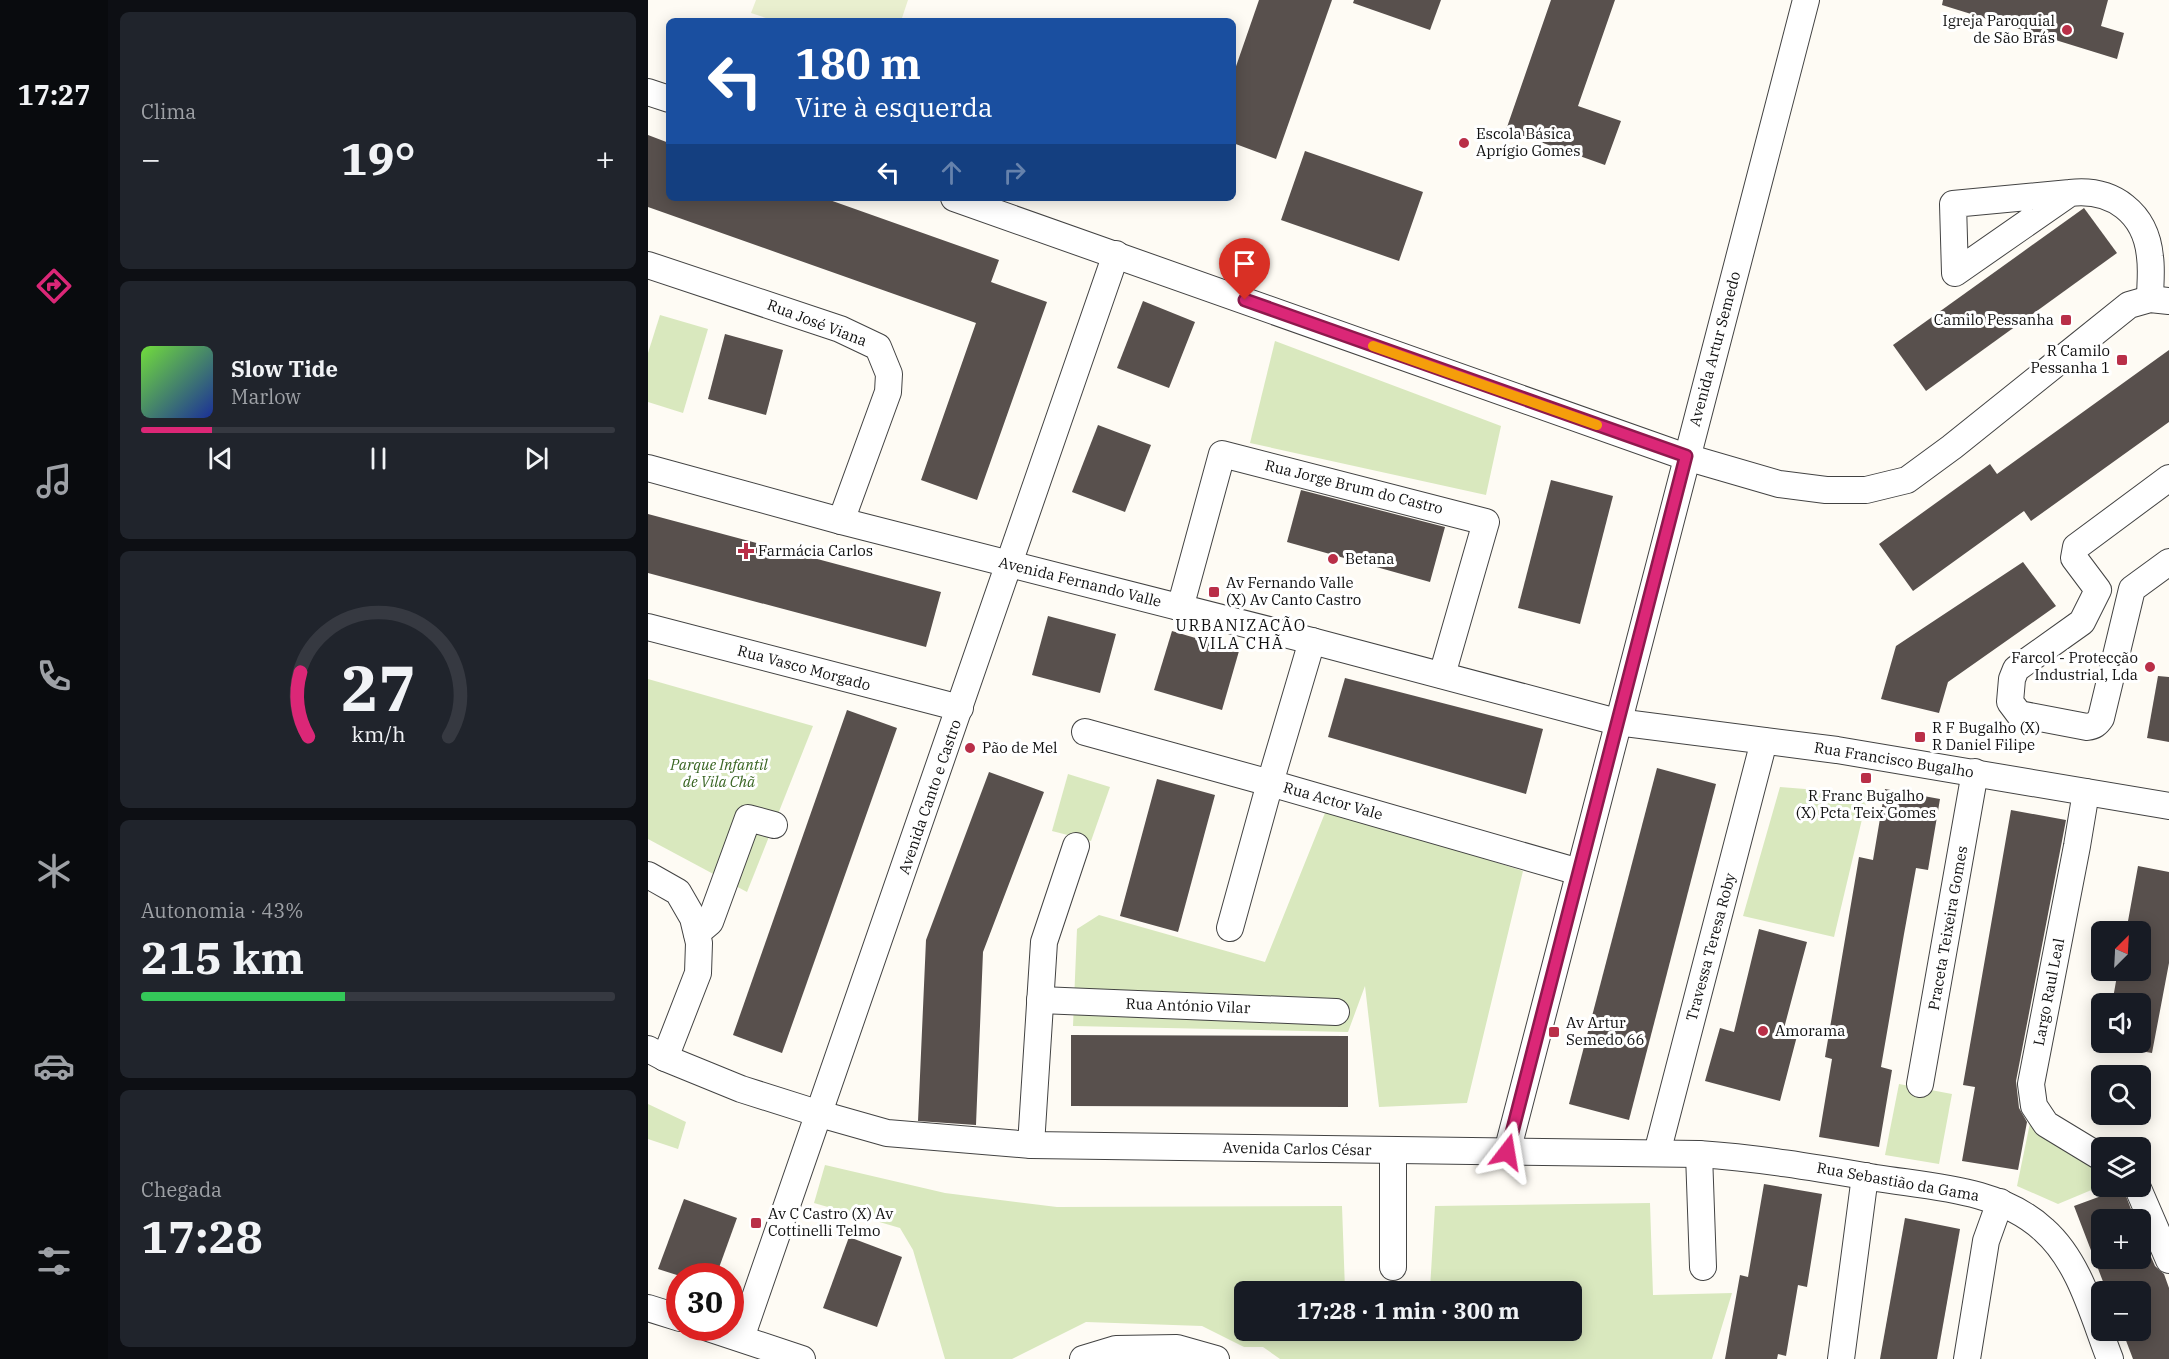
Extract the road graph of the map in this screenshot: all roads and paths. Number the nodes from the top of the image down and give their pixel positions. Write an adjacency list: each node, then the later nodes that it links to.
1 (1806, 0): 9 (street, Avenida Artur Semedo)
2 (648, 92): 3 (street)
3 (666, 98)
4 (2070, 193): 4 (street); 8 (street)
5 (963, 201): 6 (street)
6 (1116, 254): 9 (street); 14 (street, Avenida Canto e Castro)
7 (648, 265): 12 (street, Rua José Viana)
8 (2159, 300): 9 (street)
9 (1686, 456): 22 (street, Avenida Artur Semedo)
10 (648, 468): 12 (street, Avenida Fernando Valle)
11 (2169, 478): 16 (street)
12 (841, 521): 14 (street, Avenida Fernando Valle)
13 (2169, 562): 15 (street)
14 (1010, 564): 17 (street, Avenida Fernando Valle); 21 (street, Avenida Canto e Castro)
15 (2132, 589): 16 (street); 16 (street)
16 (2098, 590)
17 (1180, 608): 19 (street, Avenida Fernando Valle); 20 (street, Rua Jorge Brum do Castro)
18 (648, 627): 21 (street, Rua Vasco Morgado)
19 (1312, 641): 20 (street, Avenida Fernando Valle); 26 (street)
20 (1442, 675): 22 (street, Avenida Fernando Valle)
21 (960, 708): 39 (street, Avenida Canto e Castro)
22 (1617, 722): 24 (street, Rua Francisco Bugalho); 31 (street, Avenida Artur Semedo)
23 (1086, 732): 26 (street, Rua Actor Vale)
24 (1764, 741): 25 (street, Rua Francisco Bugalho); 44 (street, Travessa Teresa Roby)
25 (1975, 772): 27 (street, Rua Francisco Bugalho); 38 (street, Praceta Teixeira Gomes)
26 (1270, 783): 31 (street, Rua Actor Vale); 33 (street)
27 (2086, 792): 28 (street, Rua Francisco Bugalho); 42 (street, Largo Raul Leal)
28 (2169, 806)
29 (774, 825): 34 (street)
30 (1076, 846): 35 (street)
31 (1579, 872): 43 (street, Avenida Artur Semedo)
32 (648, 875): 34 (street)
33 (1230, 928)
34 (697, 933): 37 (street)
35 (1040, 1000): 36 (street, Rua António Vilar); 40 (street)
36 (1336, 1012)
37 (657, 1054): 39 (street, Avenida Carlos César)
38 (1920, 1084)
39 (820, 1114): 40 (street, Avenida Carlos César); 55 (street, Avenida Canto e Castro)
40 (1031, 1145): 41 (street, Avenida Carlos César)
41 (1393, 1150): 43 (street, Avenida Carlos César); 51 (street)
42 (2091, 1151)
43 (1507, 1152): 44 (street, Avenida Carlos César)
44 (1657, 1153): 45 (street, Avenida Carlos César)
45 (1699, 1154): 46 (street, Avenida Carlos César); 52 (street)
46 (1777, 1161): 47 (street, Rua Sebastião da Gama)
47 (1865, 1176): 49 (street, Rua Sebastião da Gama); 60 (street)
48 (2142, 1197): 50 (street)
49 (2000, 1202): 61 (street); 62 (street, Rua Sebastião da Gama)
50 (2169, 1260)
51 (1393, 1267)
52 (1703, 1267)
53 (648, 1308): 54 (street)
54 (666, 1314)
55 (744, 1329)
56 (744, 1339): 57 (street)
57 (802, 1359)
58 (1083, 1359): 59 (street)
59 (1216, 1359)
60 (1840, 1359)
61 (1967, 1359)
62 (2110, 1359)

